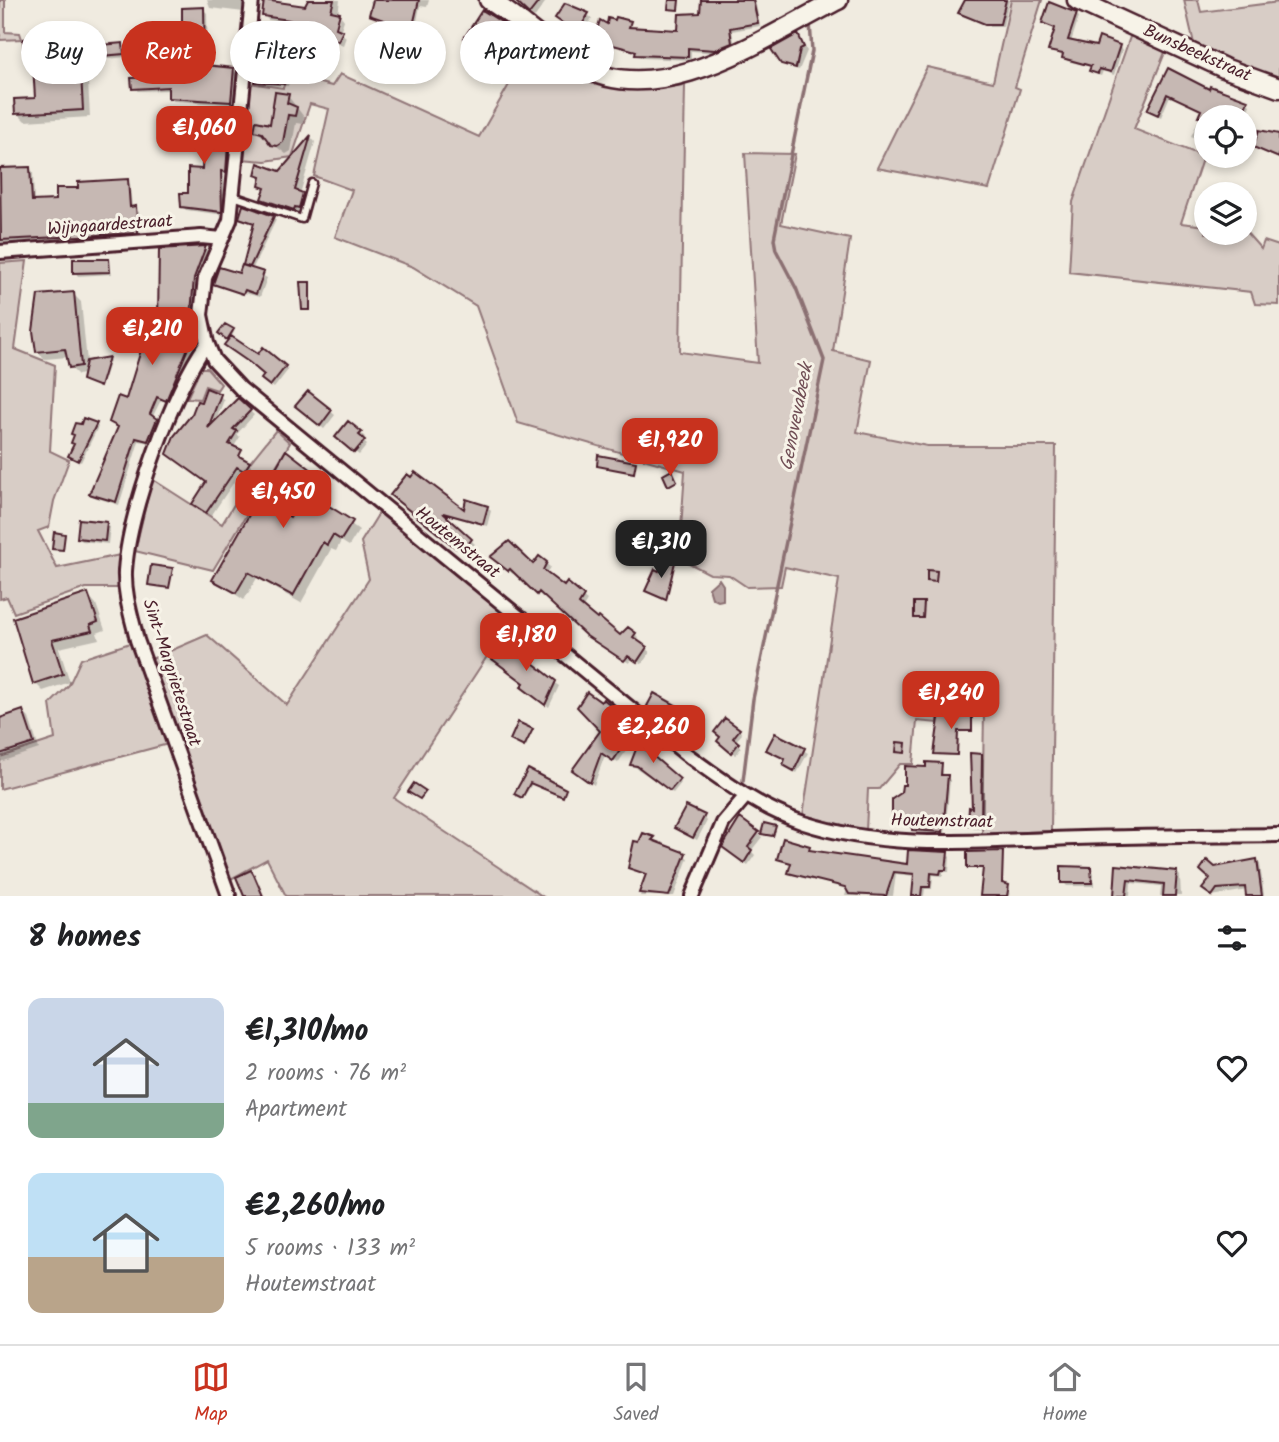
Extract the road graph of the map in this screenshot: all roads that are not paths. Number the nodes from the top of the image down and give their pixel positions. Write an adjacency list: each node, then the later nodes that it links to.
1 (252, 0): 7 (street, Houtemstraat)
2 (489, 0): 3 (street)
3 (838, 0)
4 (1077, 0): 5 (street, Bunsbeekstraat)
5 (1279, 88)
6 (312, 183): 7 (lane)
7 (233, 196): 8 (street, Houtemstraat)
8 (222, 239): 9 (street, Wijngaardestraat); 10 (street, Houtemstraat)
9 (0, 252)
10 (207, 343): 11 (street, Houtemstraat); 13 (street, Sint-Margrietestraat)
11 (745, 797): 12 (street, Houtemstraat); 14 (street)
12 (1279, 835)
13 (229, 896)
14 (692, 896)

